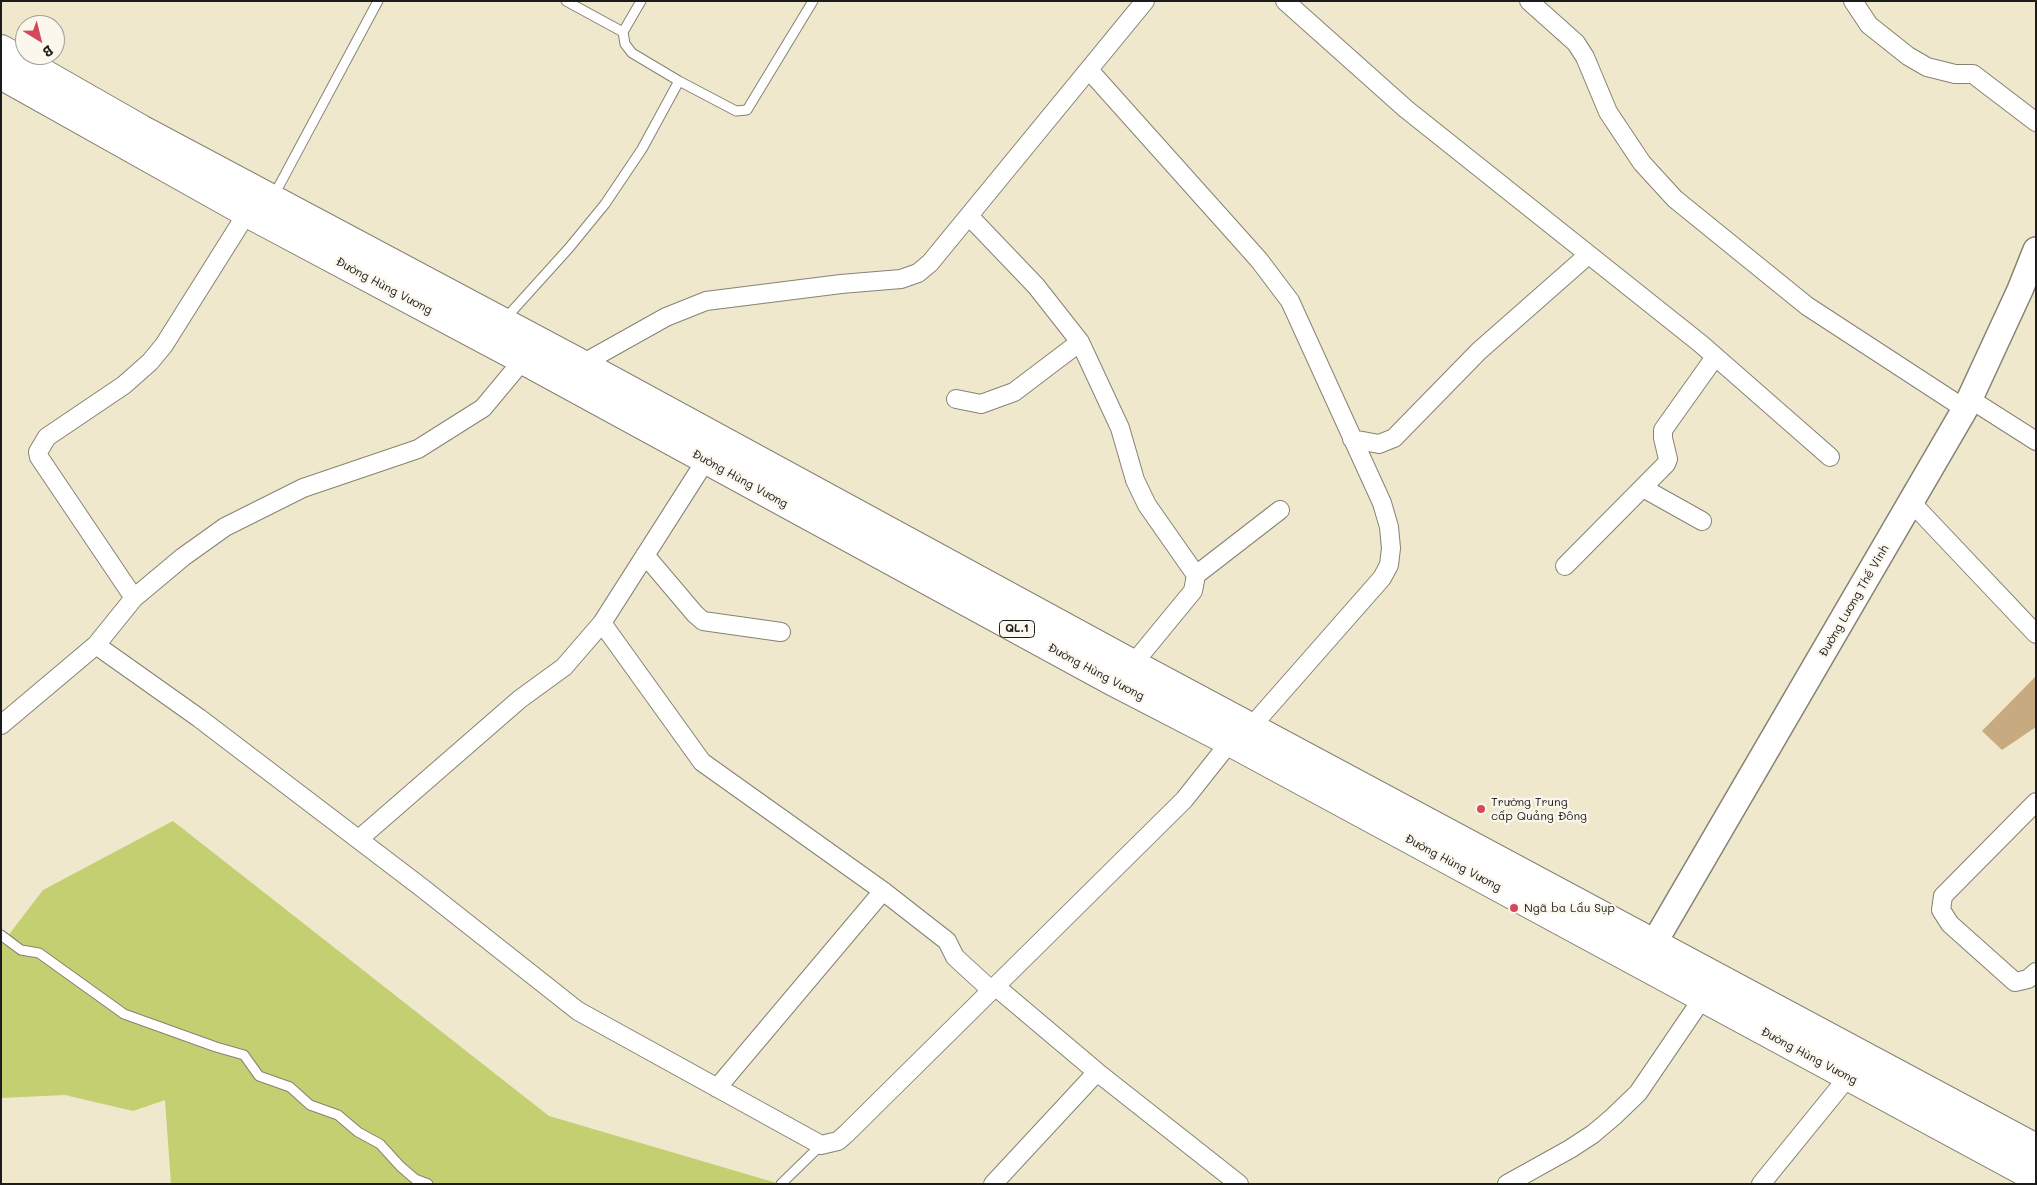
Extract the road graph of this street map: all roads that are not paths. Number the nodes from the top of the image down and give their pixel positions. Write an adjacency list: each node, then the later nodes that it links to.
1 (378, 1): 15 (lane)
2 (566, 1): 9 (lane)
3 (641, 1): 9 (lane)
4 (813, 1): 13 (lane)
5 (1145, 1): 11 (street)
6 (1285, 1): 19 (street)
7 (1529, 1): 26 (street)
8 (1853, 1): 14 (street)
9 (623, 32): 13 (lane)
10 (1, 49): 15 (highway, Đường Hùng Vương / QL.1)
11 (1089, 70): 17 (street); 27 (street)
12 (1, 75): 16 (highway, Đường Hùng Vương / QL.1)
13 (679, 81): 20 (lane)
14 (2036, 122)
15 (272, 199): 20 (highway, Đường Hùng Vương / QL.1)
16 (247, 213): 23 (highway, Đường Hùng Vương / QL.1); 38 (street)
17 (968, 216): 21 (street); 24 (street)
18 (2036, 250): 26 (street, Đường Lương Thế Vinh)
19 (1588, 255): 22 (street); 27 (street)
20 (502, 322): 24 (highway, Đường Hùng Vương / QL.1)
21 (1080, 342): 25 (street); 37 (street)
22 (1715, 357): 29 (street); 31 (street)
23 (522, 360): 30 (highway, Đường Hùng Vương / QL.1); 38 (street)
24 (582, 364): 43 (highway, Đường Hùng Vương / QL.1)
25 (956, 399)
26 (1967, 404): 28 (street); 32 (street, Đường Lương Thế Vinh)
27 (1352, 439): 45 (street)
28 (2036, 441)
29 (1830, 457)
30 (706, 460): 35 (street); 45 (highway, Đường Hùng Vương / QL.1)
31 (1643, 488): 34 (street); 36 (street)
32 (1912, 503): 41 (street); 50 (street, Đường Lương Thế Vinh)
33 (1280, 510): 37 (street)
34 (1702, 521)
35 (645, 555): 39 (street); 40 (street)
36 (1565, 566)
37 (1196, 575): 43 (street)
38 (134, 598): 42 (street)
39 (602, 622): 47 (street); 48 (street)
40 (781, 632)
41 (2036, 634)
42 (96, 645): 44 (street); 47 (street)
43 (1133, 664): 45 (highway, Đường Hùng Vương / QL.1)
44 (1, 725)
45 (1241, 735): 50 (highway, Đường Hùng Vương / QL.1); 52 (street); 53 (highway, Đường Hùng Vương / QL.1)
46 (2036, 802): 51 (street)
47 (359, 840): 56 (street)
48 (883, 891): 52 (street); 56 (street)
49 (1, 935): 60 (lane)
50 (1654, 943): 58 (highway, Đường Hùng Vương / QL.1)
51 (2036, 972)
52 (993, 988): 54 (street); 57 (street)
53 (1702, 999): 55 (highway, Đường Hùng Vương / QL.1); 64 (street)
54 (1097, 1072): 62 (street); 63 (street)
55 (1848, 1077): 59 (highway, Đường Hùng Vương / QL.1); 65 (street)
56 (717, 1088): 57 (street)
57 (821, 1145): 61 (lane)
58 (2036, 1148)
59 (2036, 1178)
60 (428, 1184)
61 (781, 1184)
62 (993, 1184)
63 (1239, 1184)
64 (1507, 1184)
65 (1761, 1184)

